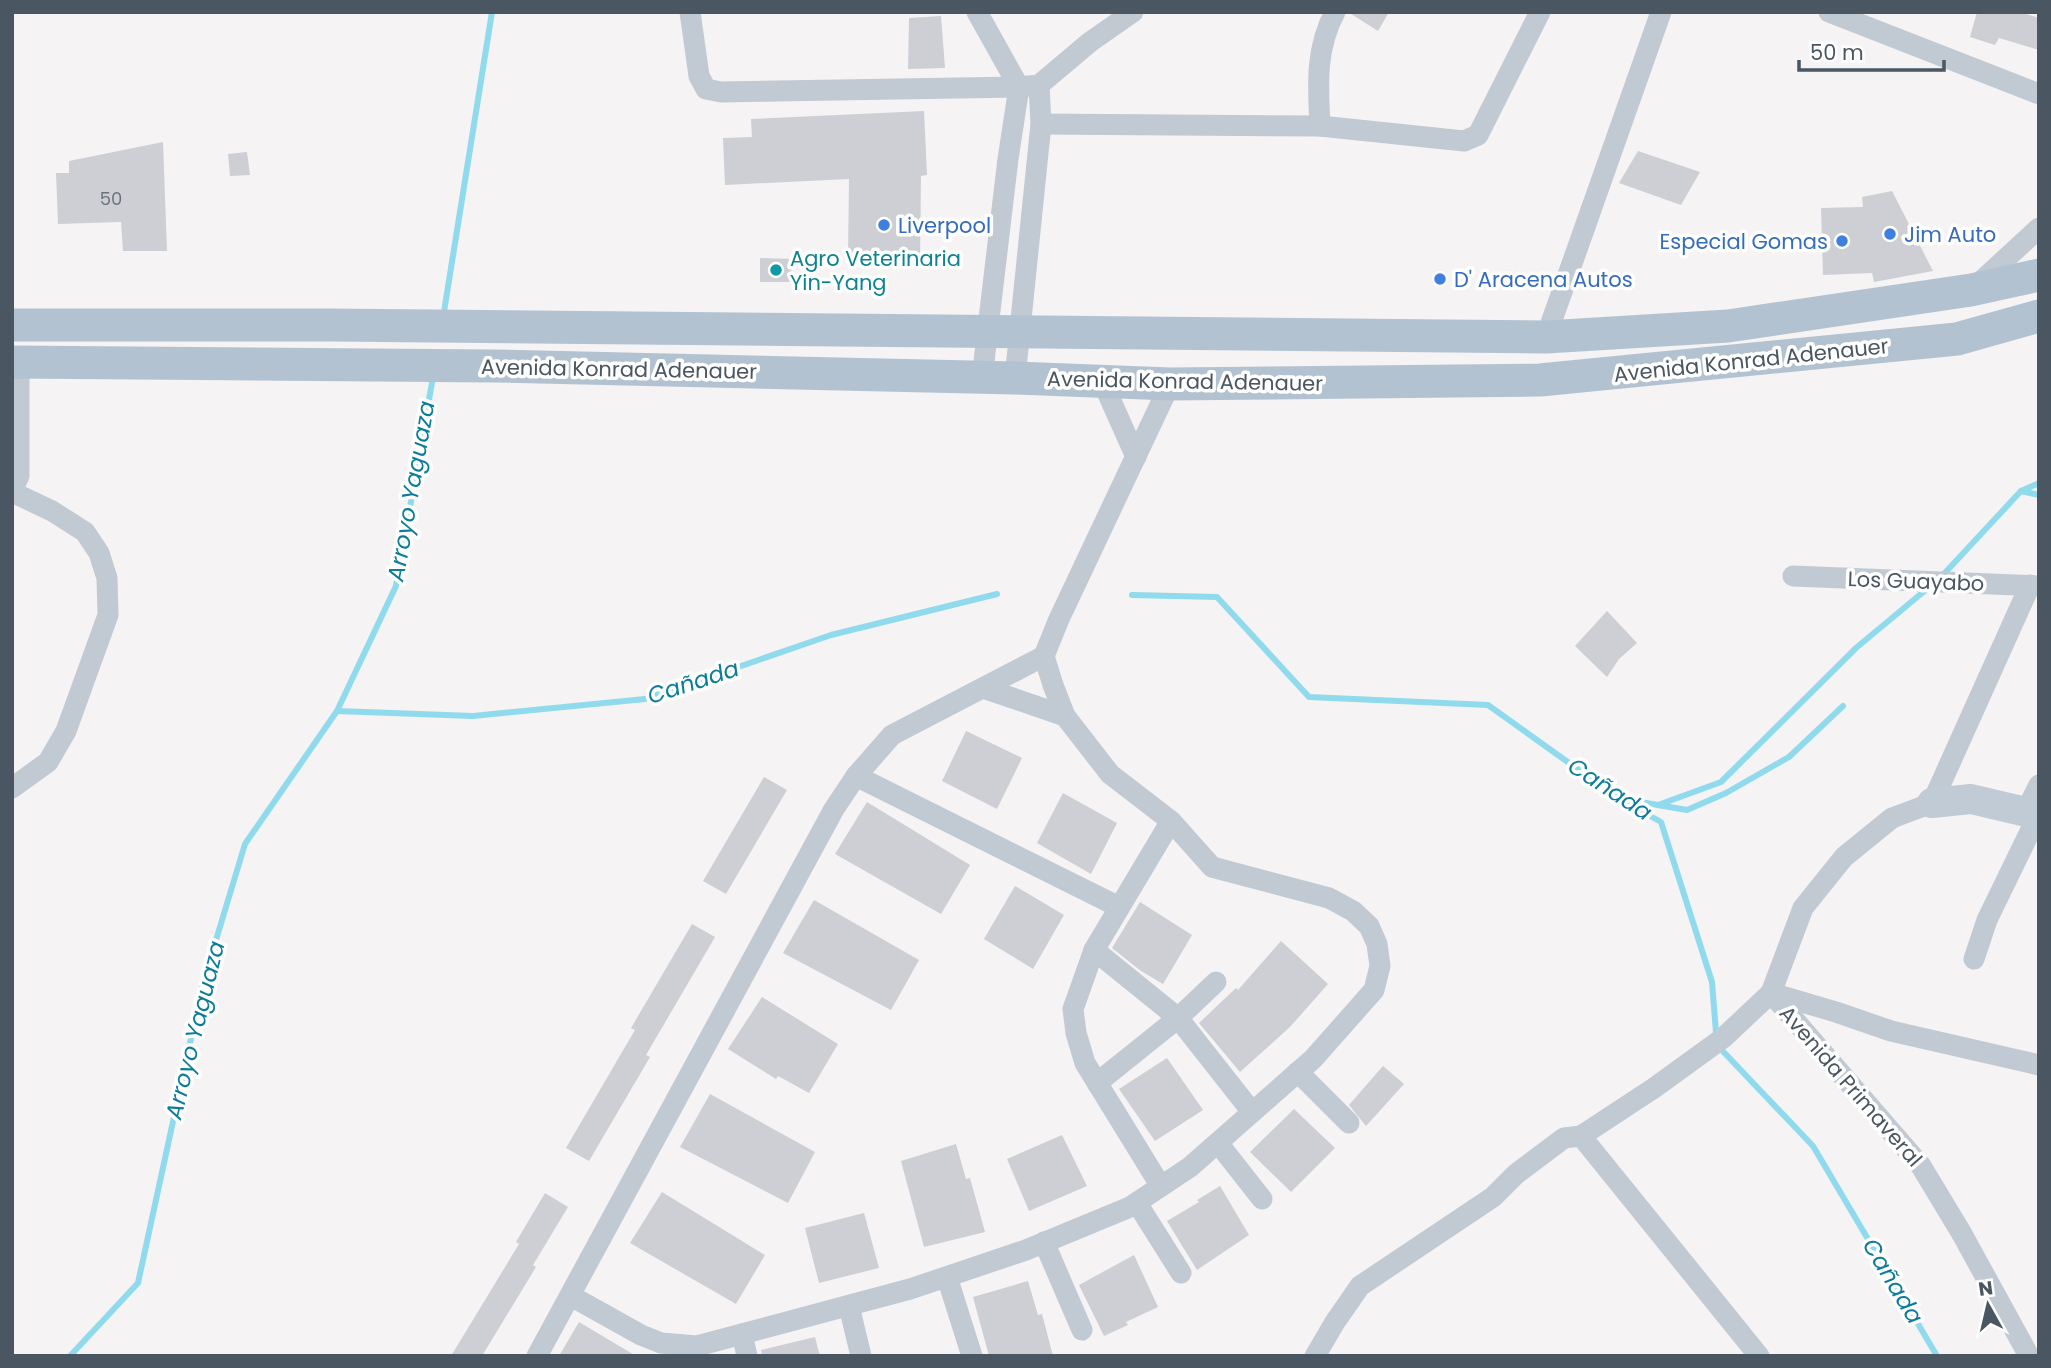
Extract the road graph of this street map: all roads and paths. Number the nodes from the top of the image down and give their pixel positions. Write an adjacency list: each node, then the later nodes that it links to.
1 (690, 12): 8 (street)
2 (977, 12): 8 (street)
3 (1133, 12): 8 (street)
4 (1335, 12): 11 (street)
5 (1540, 12): 11 (street)
6 (1661, 12): 19 (street)
7 (1829, 12): 9 (street)
8 (1029, 86): 10 (street); 17 (street)
9 (2039, 94)
10 (1041, 124): 11 (street); 18 (street)
11 (1321, 127)
12 (2039, 228): 14 (street)
13 (2039, 275): 14 (main road, Avenida Konrad Adenauer)
14 (1971, 290): 19 (main road, Avenida Konrad Adenauer)
15 (2039, 316): 24 (main road, Avenida Konrad Adenauer)
16 (12, 325): 17 (main road, Avenida Konrad Adenauer)
17 (986, 331): 18 (main road, Avenida Konrad Adenauer); 21 (street)
18 (1019, 332): 19 (main road, Avenida Konrad Adenauer); 22 (street)
19 (1546, 337)
20 (16, 362): 21 (main road, Avenida Konrad Adenauer); 26 (street)
21 (982, 378): 22 (main road, Avenida Konrad Adenauer)
22 (1015, 378): 23 (main road, Avenida Konrad Adenauer)
23 (1103, 383): 24 (main road, Avenida Konrad Adenauer); 25 (street)
24 (1170, 384): 25 (street)
25 (1136, 457): 29 (street)
26 (12, 491): 34 (street)
27 (1793, 576): 28 (street, Los Guayabo)
28 (2034, 586): 35 (street)
29 (1045, 656): 30 (street); 31 (street)
30 (983, 688): 31 (street); 32 (street)
31 (1065, 716): 37 (street)
32 (856, 776): 38 (street); 57 (street)
33 (2039, 785): 36 (street)
34 (12, 788)
35 (1932, 803): 36 (street, Avenida Primaveral); 42 (street, Avenida Primaveral)
36 (2034, 814): 40 (street)
37 (1171, 821): 38 (street); 45 (street)
38 (1119, 907): 39 (street)
39 (1094, 950): 43 (street); 46 (street)
40 (1973, 959)
41 (1216, 982): 43 (street)
42 (1770, 993): 44 (street); 49 (street); 67 (street, Avenida Primaveral)
43 (1178, 1018): 46 (street); 47 (street)
44 (2039, 1065)
45 (1298, 1072): 47 (street); 48 (street)
46 (1097, 1083): 51 (street)
47 (1252, 1112): 50 (street)
48 (1349, 1123)
49 (1581, 1136): 65 (street); 66 (street)
50 (1218, 1143): 51 (street); 52 (street)
51 (1160, 1185): 53 (street)
52 (1262, 1199)
53 (1137, 1203): 54 (street); 55 (street)
54 (1044, 1242): 56 (street); 59 (street)
55 (1181, 1273)
56 (947, 1277): 58 (street); 64 (street)
57 (571, 1296): 60 (street); 61 (street)
58 (849, 1306): 60 (street); 63 (street)
59 (1082, 1330)
60 (741, 1334): 62 (street)
61 (537, 1356)
62 (747, 1356)
63 (861, 1356)
64 (972, 1356)
65 (1315, 1356)
66 (1759, 1356)
67 (2029, 1356)

